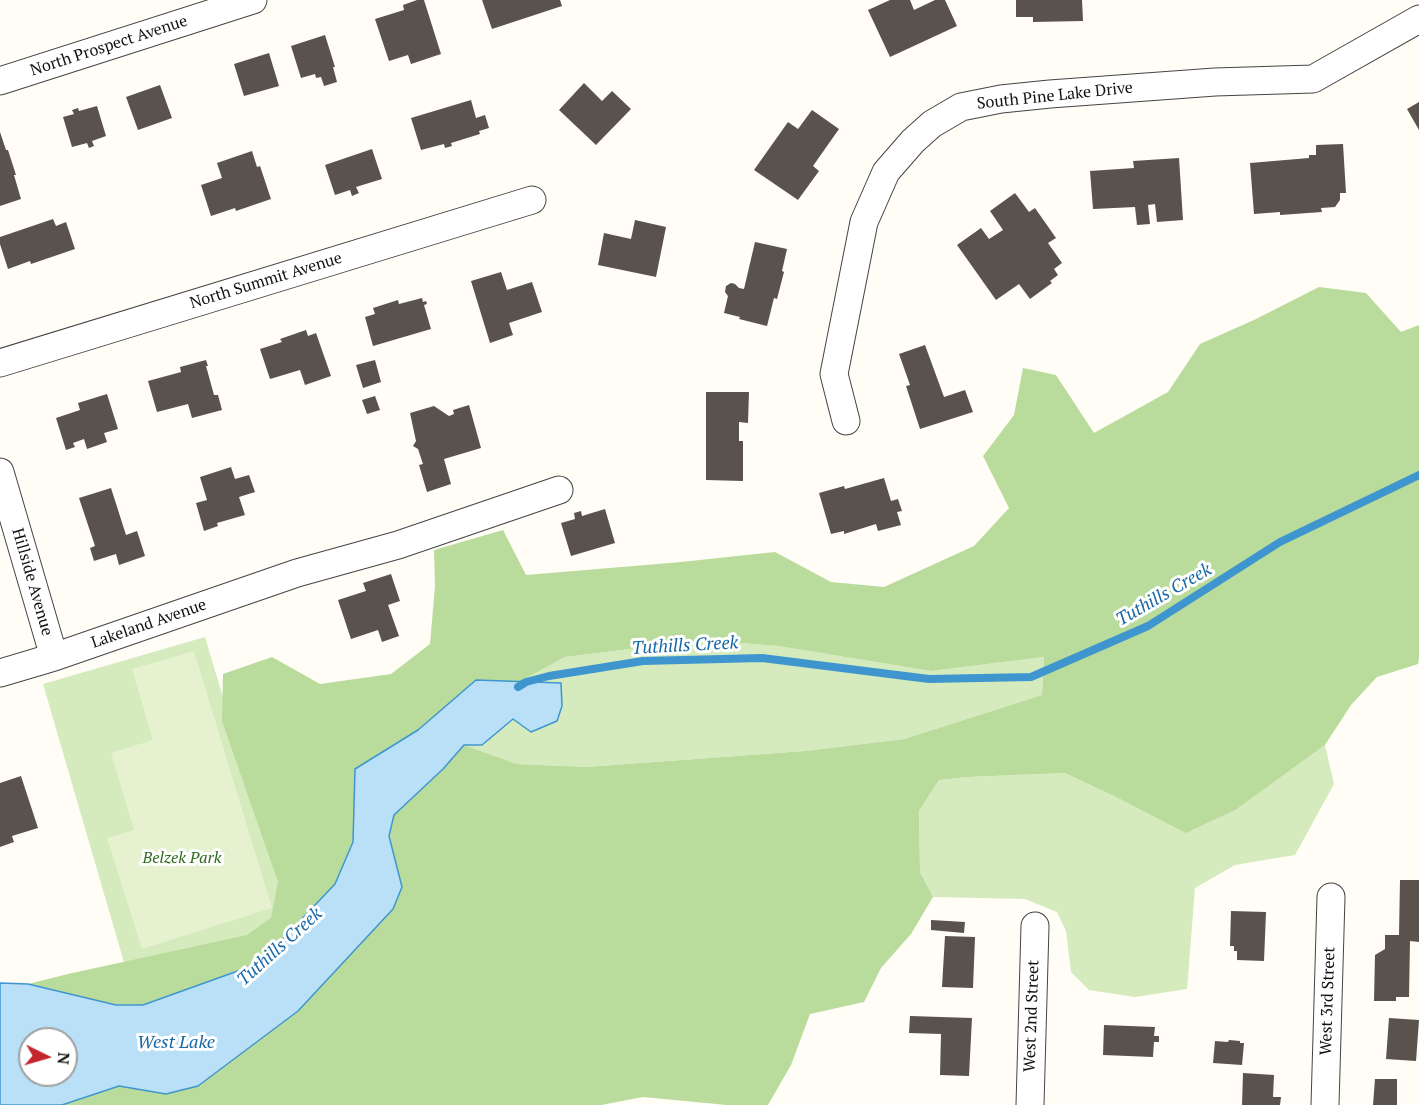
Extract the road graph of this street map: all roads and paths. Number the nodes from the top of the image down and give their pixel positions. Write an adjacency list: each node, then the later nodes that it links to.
1 (253, 0): 3 (street, North Prospect Avenue)
2 (1419, 19): 6 (street, South Pine Lake Drive)
3 (0, 81)
4 (532, 201): 5 (street, North Summit Avenue)
5 (0, 363)
6 (846, 421)
7 (0, 472): 9 (street, Hillside Avenue)
8 (559, 490): 9 (street, Lakeland Avenue)
9 (54, 657): 10 (street, Lakeland Avenue)
10 (0, 673)
11 (1331, 897): 14 (street, West 3rd Street)
12 (1035, 926): 13 (street, West 2nd Street)
13 (1030, 1105)
14 (1325, 1105)

